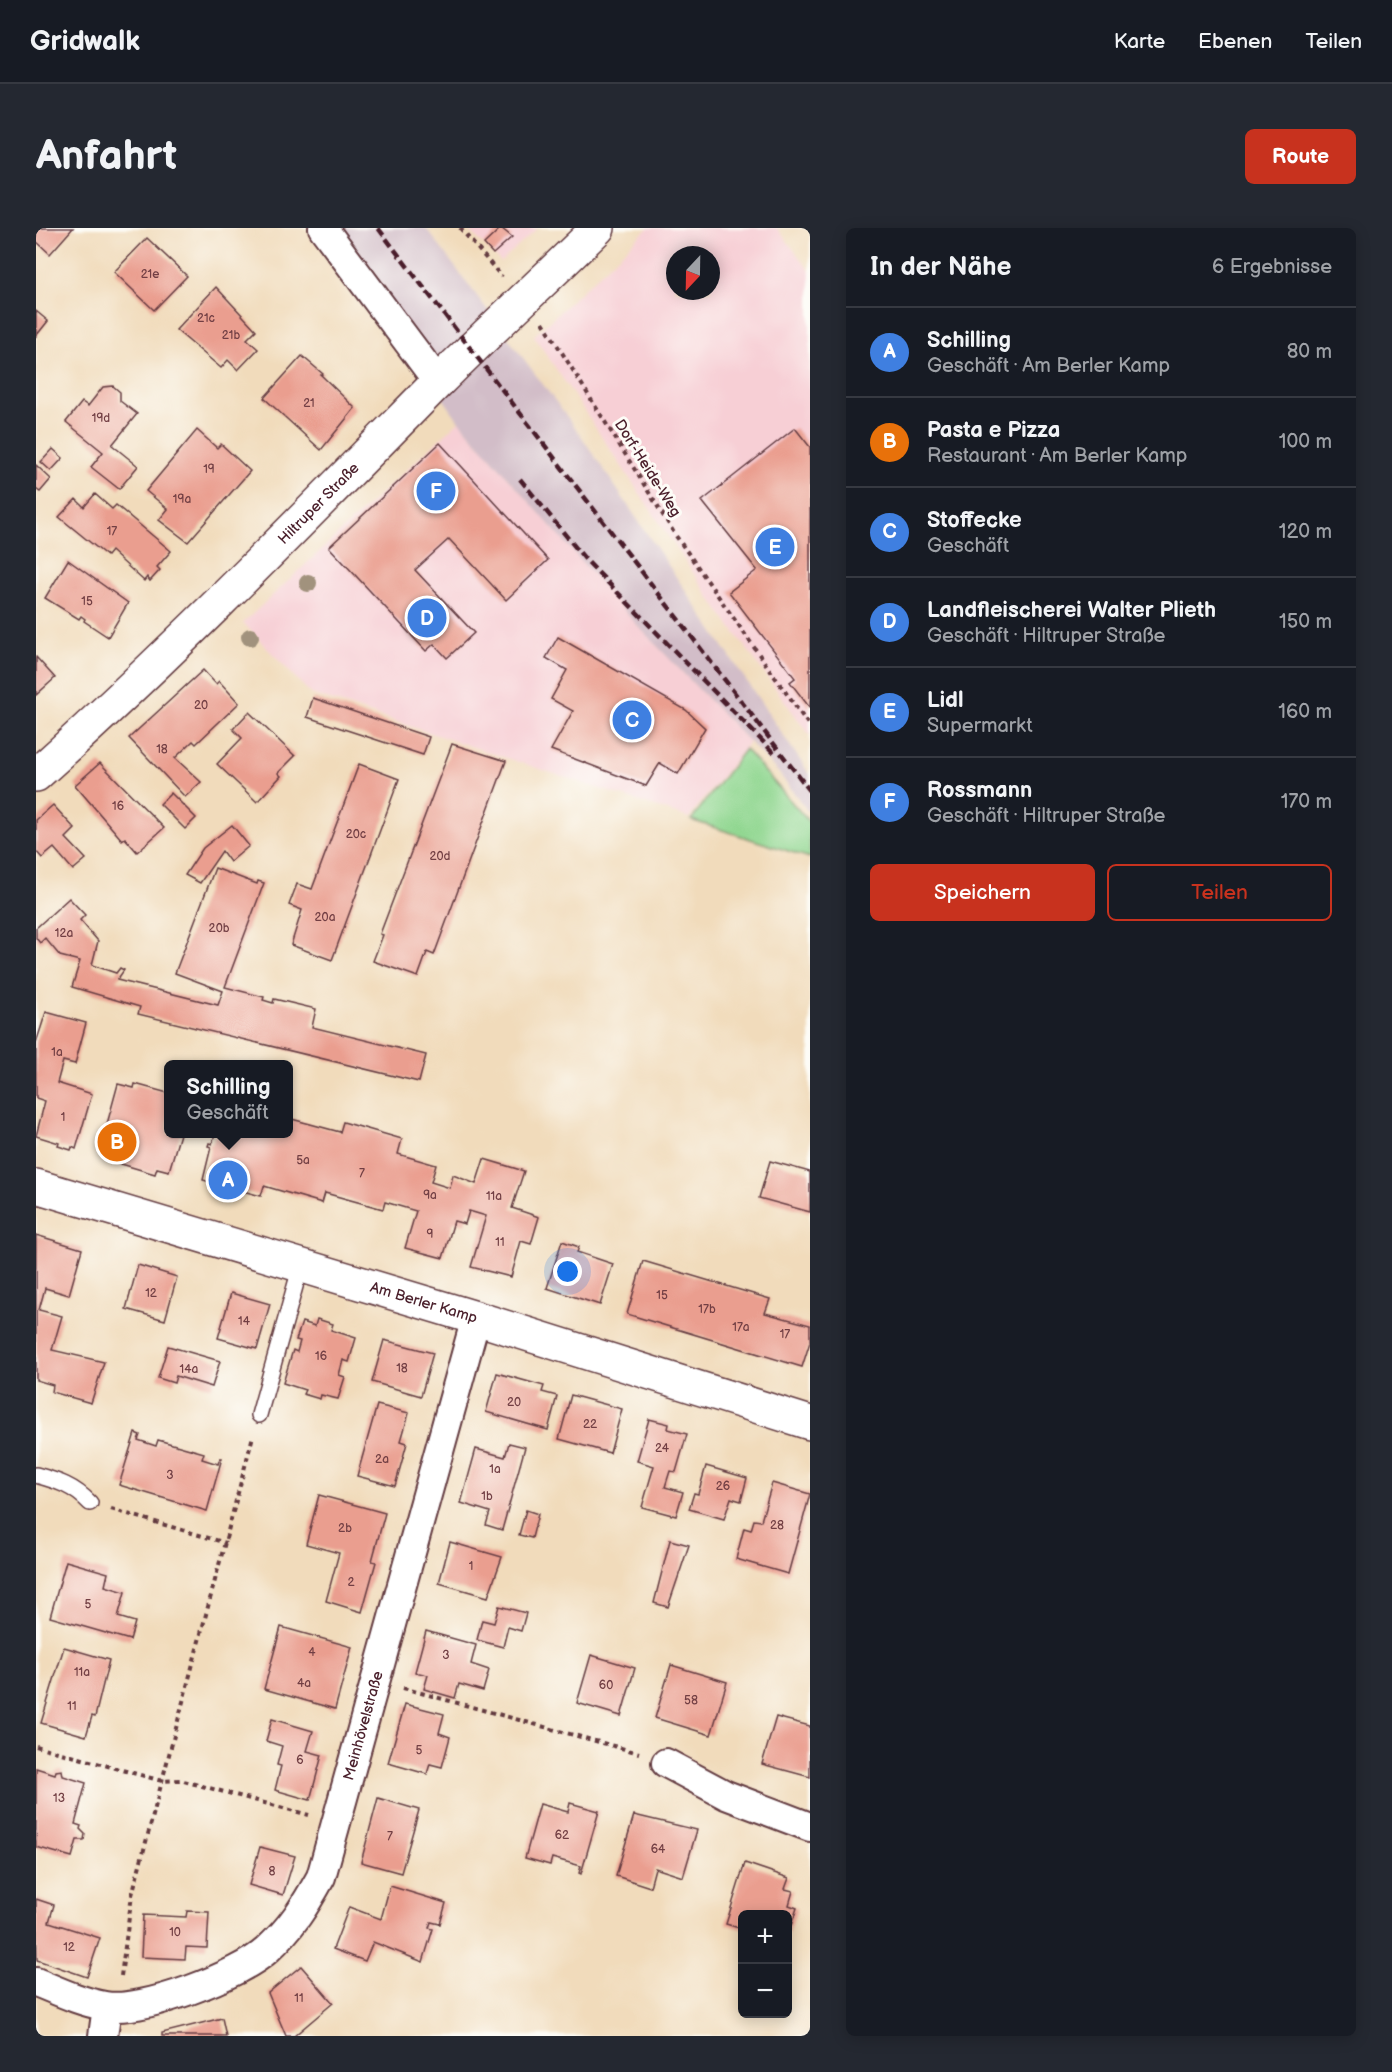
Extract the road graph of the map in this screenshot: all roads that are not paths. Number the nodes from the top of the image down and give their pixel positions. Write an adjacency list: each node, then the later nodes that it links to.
1 (323, 228): 3 (street)
2 (598, 228): 3 (street, Hiltruper Straße)
3 (438, 382): 4 (street, Hiltruper Straße)
4 (36, 775)
5 (36, 1186): 6 (street, Am Berler Kamp)
6 (301, 1265): 7 (street, Am Berler Kamp); 8 (lane)
7 (476, 1318): 9 (street, Am Berler Kamp); 15 (street, Meinhövelstraße)
8 (258, 1415)
9 (810, 1423)
10 (36, 1475): 11 (lane)
11 (90, 1503)
12 (666, 1763): 13 (street)
13 (810, 1827)
14 (36, 1982): 15 (street, Meinhövelstraße)
15 (112, 2007): 16 (street)
16 (103, 2036)

